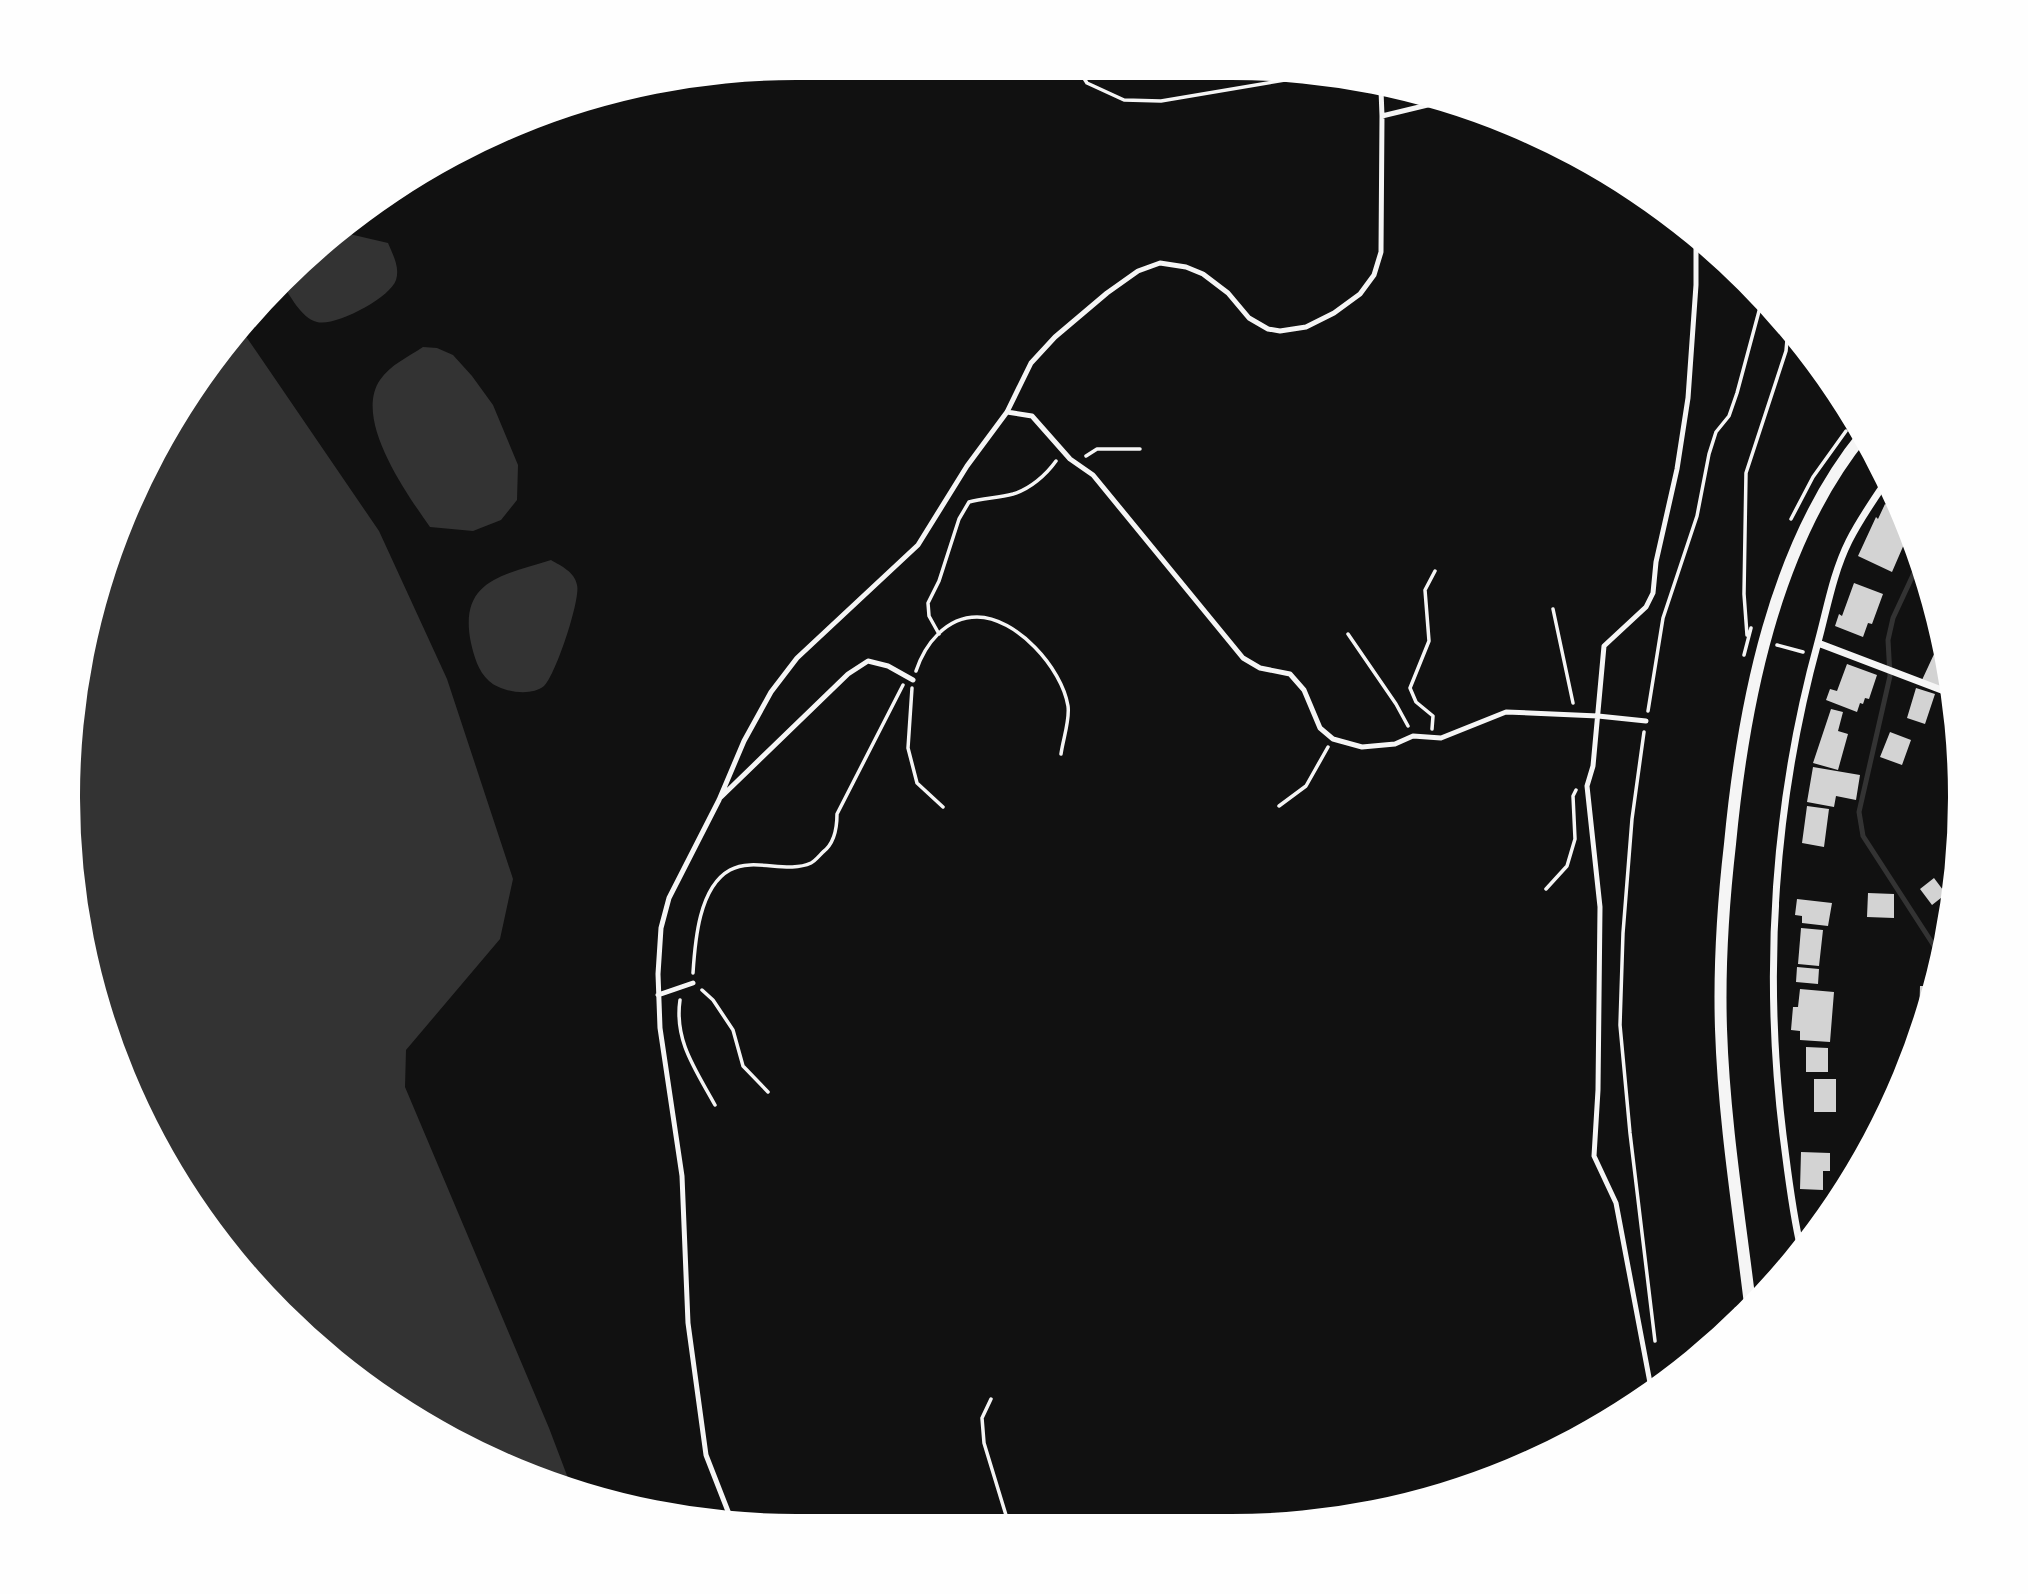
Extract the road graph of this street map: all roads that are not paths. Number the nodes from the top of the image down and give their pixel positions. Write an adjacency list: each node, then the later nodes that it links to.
1 (1381, 97): 3 (lane)
2 (1421, 107): 3 (lane)
3 (1382, 116): 5 (lane)
4 (1696, 252): 11 (lane)
5 (1007, 412): 11 (lane); 13 (lane)
6 (1856, 446): 17 (street)
7 (1879, 492): 8 (street)
8 (1818, 643): 10 (street); 16 (street)
9 (910, 679): 13 (lane)
10 (1939, 689)
11 (1598, 716): 12 (lane); 18 (lane)
12 (1646, 722)
13 (719, 800): 15 (lane)
14 (693, 983): 15 (lane)
15 (659, 995): 19 (lane)
16 (1798, 1235)
17 (1749, 1292)
18 (1649, 1378)
19 (727, 1510)

